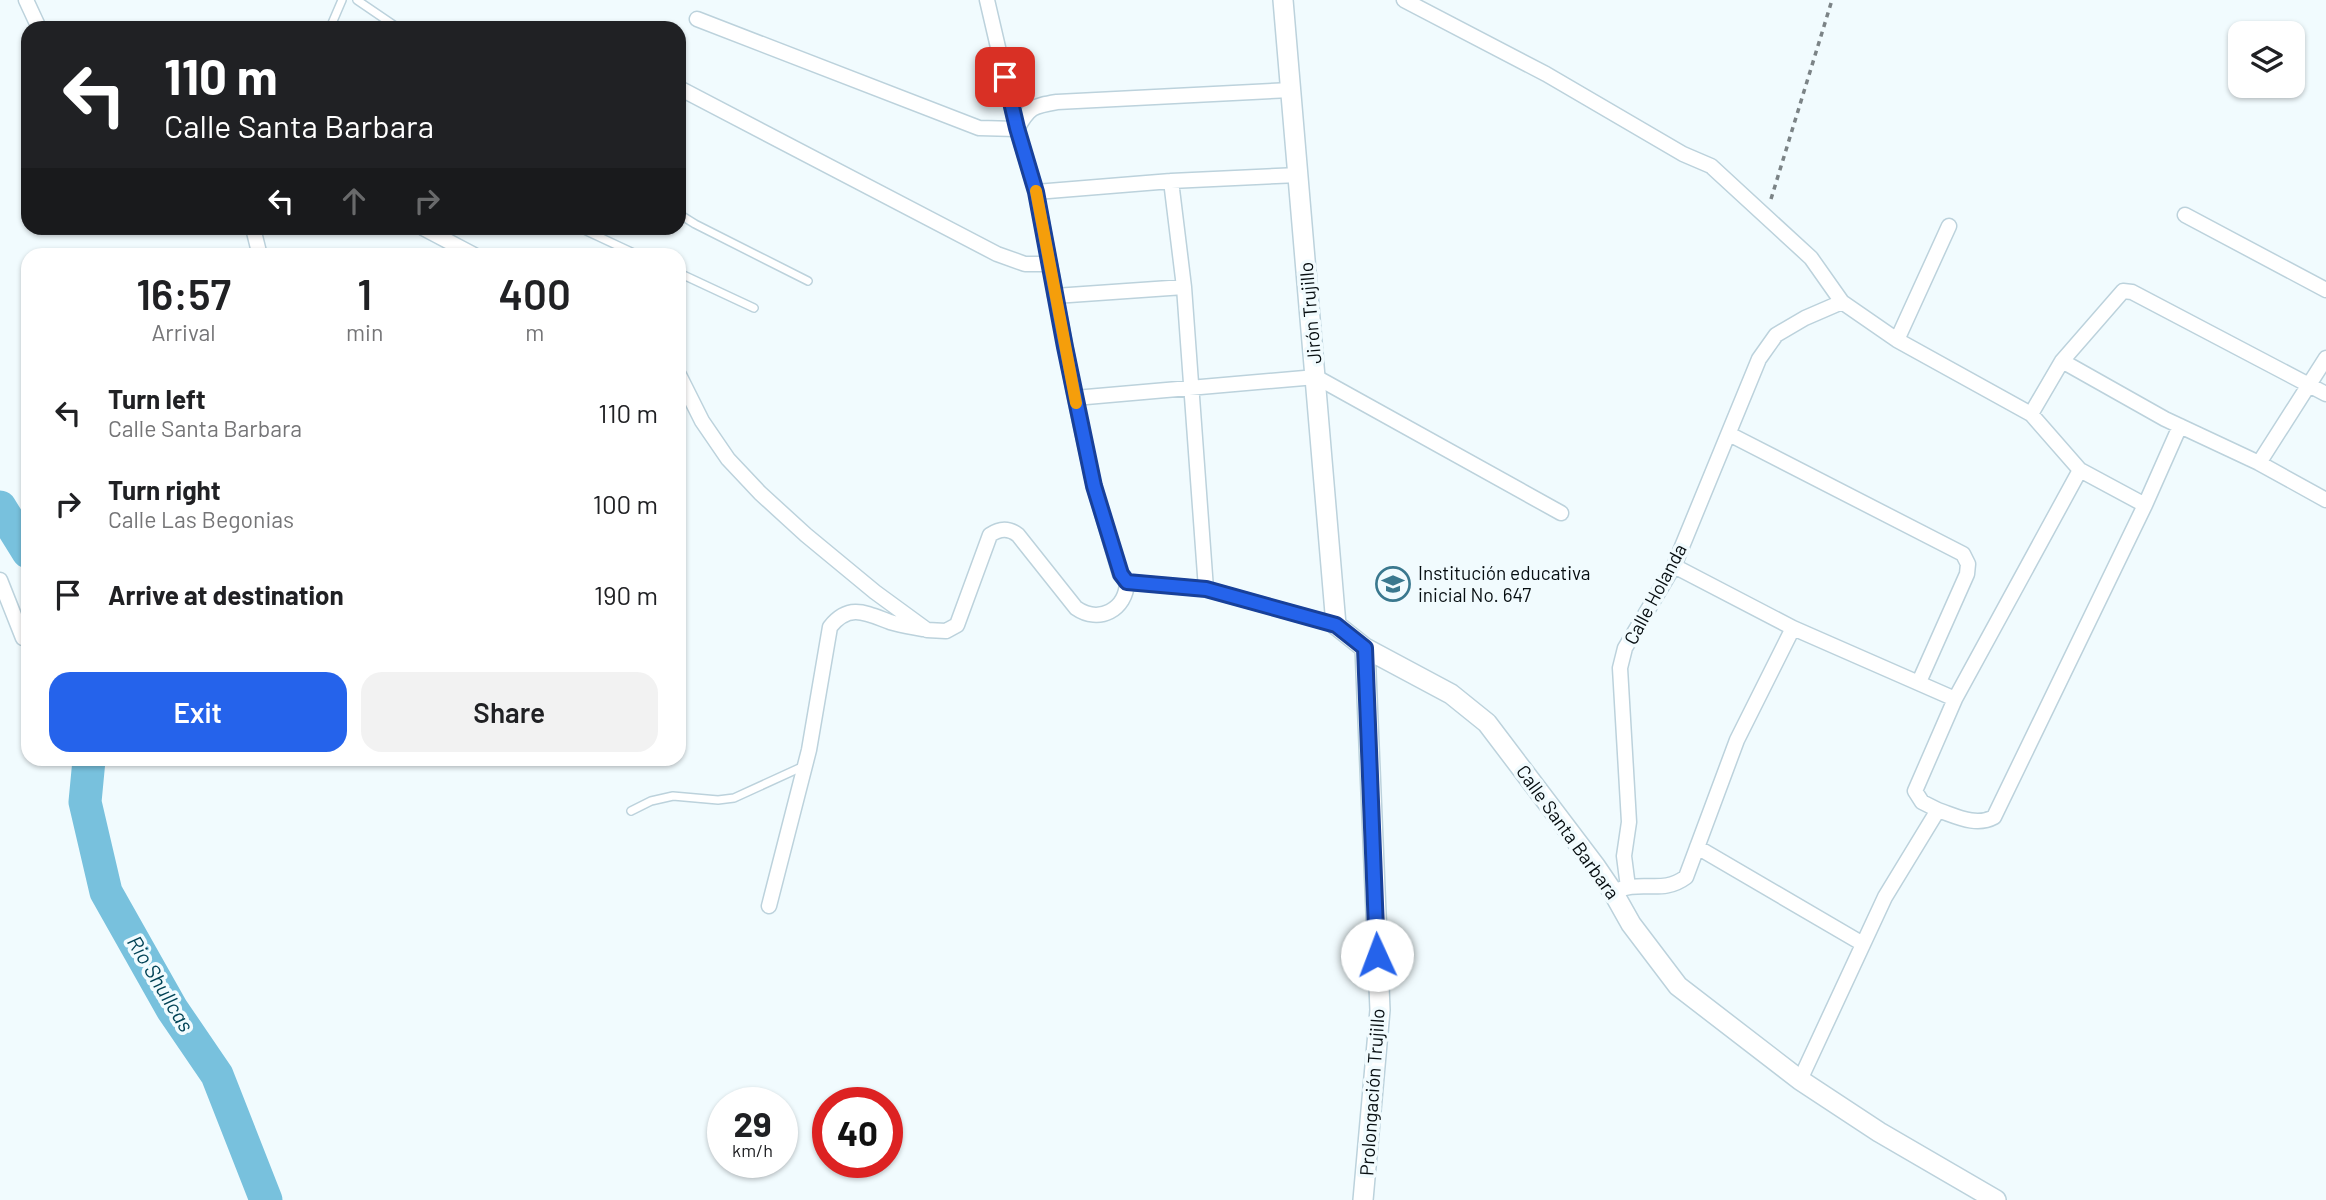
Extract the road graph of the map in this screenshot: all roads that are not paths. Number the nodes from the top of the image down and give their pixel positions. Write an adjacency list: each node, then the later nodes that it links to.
1 (26, 0): 8 (street)
2 (342, 0): 9 (lane)
3 (357, 0): 10 (lane)
4 (987, 0): 13 (street)
5 (1283, 0): 11 (street, Jirón Trujillo)
6 (1404, 0): 30 (street)
7 (697, 19): 13 (street)
8 (36, 21)
9 (333, 21)
10 (388, 21)
11 (1291, 90): 13 (street); 14 (street, Jirón Trujillo)
12 (686, 92): 24 (street)
13 (1017, 128): 16 (street)
14 (1299, 175): 15 (street); 35 (street, Jirón Trujillo)
15 (1171, 181): 16 (street); 27 (street)
16 (1036, 192): 24 (street)
17 (2185, 215): 28 (street)
18 (686, 218): 26 (lane)
19 (1950, 226): 32 (street)
20 (436, 235): 22 (street)
21 (595, 235): 23 (lane)
22 (461, 248)
23 (623, 248)
24 (1049, 264): 29 (street)
25 (686, 276): 31 (lane)
26 (808, 281)
27 (1184, 287): 29 (street); 37 (street)
28 (2326, 290)
29 (1055, 296): 40 (street)
30 (1842, 302): 32 (street); 43 (street, Calle Holanda)
31 (754, 308)
32 (1897, 340): 41 (street)
33 (2326, 358): 36 (street)
34 (2062, 361): 36 (street); 41 (street); 42 (street)
35 (1315, 377): 37 (street); 48 (street); 54 (street, Jirón Trujillo)
36 (2307, 384): 39 (street); 44 (street)
37 (1191, 388): 40 (street); 52 (street)
38 (686, 389): 56 (street)
39 (2326, 394)
40 (1075, 398): 51 (street)
41 (2031, 415): 45 (street)
42 (2180, 426): 44 (street); 47 (street)
43 (1729, 434): 49 (street, Calle Holanda); 59 (street)
44 (2259, 463): 46 (street)
45 (2080, 470): 47 (street); 60 (street)
46 (2326, 500)
47 (2145, 505): 62 (street)
48 (1561, 513)
49 (1674, 566): 55 (street); 65 (street, Calle Holanda)
50 (0, 580): 53 (street)
51 (1127, 582): 52 (street, Calle Santa Barbara); 56 (street)
52 (1206, 589): 54 (street, Calle Santa Barbara)
53 (3, 596): 57 (street)
54 (1336, 625): 58 (street, Calle Santa Barbara)
55 (1793, 628): 59 (street); 64 (street)
56 (927, 630): 61 (street)
57 (21, 634)
58 (1365, 648): 66 (street, Calle Santa Barbara); 71 (street, Prolongación Trujillo)
59 (1919, 681): 60 (street)
60 (1955, 699): 62 (street)
61 (805, 765): 63 (lane); 68 (street)
62 (1938, 810): 69 (street)
63 (631, 811)
64 (1697, 847): 67 (street); 69 (street)
65 (1624, 856): 66 (street); 67 (street, Calle Holanda)
66 (1596, 867): 67 (street, Calle Santa Barbara)
67 (1621, 890): 70 (street, Calle Santa Barbara)
68 (769, 906)
69 (1863, 944): 70 (street)
70 (1800, 1080): 72 (street, Calle Santa Barbara)
71 (1363, 1200)
72 (1996, 1200)

